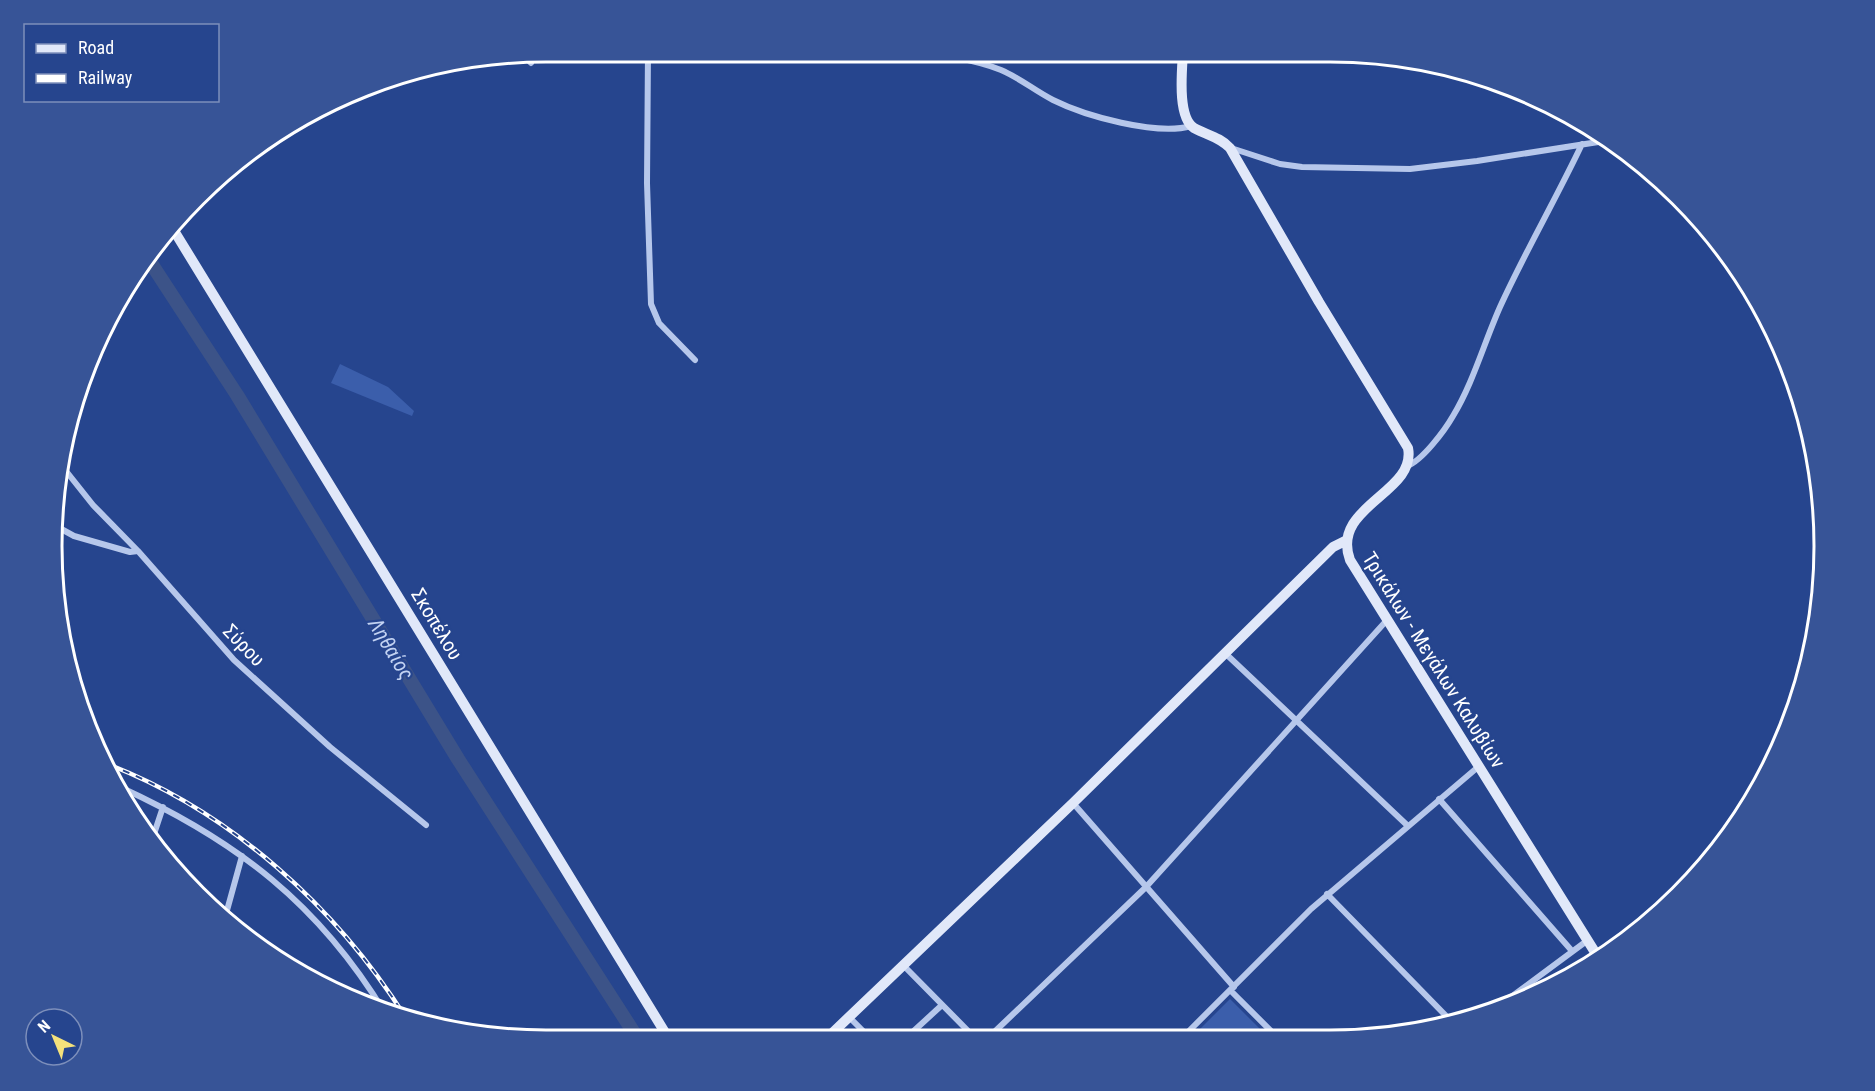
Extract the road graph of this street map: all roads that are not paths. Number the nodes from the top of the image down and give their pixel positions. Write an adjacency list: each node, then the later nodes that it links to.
1 (648, 62): 9 (street)
2 (968, 62): 4 (street)
3 (1183, 62): 4 (street)
4 (1191, 126): 7 (street)
5 (1596, 142): 6 (street)
6 (1582, 144): 7 (street); 10 (street)
7 (1230, 148): 10 (street)
8 (176, 234): 40 (street, Σκοπέλου)
9 (695, 360)
10 (1407, 466): 13 (street, Τρικάλων - Μεγάλων Καλυβίων)
11 (67, 473): 14 (street, Σύρου)
12 (63, 529): 14 (street)
13 (1347, 540): 15 (street, Τρικάλων - Μεγάλων Καλυβίων); 16 (street)
14 (138, 551): 23 (street, Σύρου)
15 (1387, 620): 17 (street); 18 (street, Τρικάλων - Μεγάλων Καλυβίων)
16 (1226, 654): 17 (street); 21 (street)
17 (1296, 720): 24 (street); 27 (street)
18 (1478, 767): 20 (street); 30 (street, Τρικάλων - Μεγάλων Καλυβίων)
19 (128, 791): 22 (street)
20 (1439, 799): 24 (street); 32 (street)
21 (1073, 803): 27 (street); 33 (street)
22 (163, 807): 25 (street); 26 (street)
23 (426, 825)
24 (1408, 826): 28 (street)
25 (155, 831)
26 (242, 856): 29 (street); 36 (street)
27 (1146, 887): 34 (street); 45 (street)
28 (1328, 894): 34 (street); 38 (street)
29 (227, 910)
30 (1588, 940): 31 (street, Τρικάλων - Μεγάλων Καλυβίων); 32 (street)
31 (1595, 950)
32 (1572, 951): 35 (street)
33 (903, 965): 37 (street); 39 (street)
34 (1232, 989): 46 (street); 47 (street)
35 (1517, 992)
36 (377, 999)
37 (942, 1005): 43 (street); 44 (street)
38 (1445, 1015)
39 (849, 1017): 41 (street); 42 (street)
40 (663, 1030)
41 (835, 1030)
42 (862, 1030)
43 (915, 1030)
44 (967, 1030)
45 (996, 1030)
46 (1190, 1030)
47 (1271, 1030)

